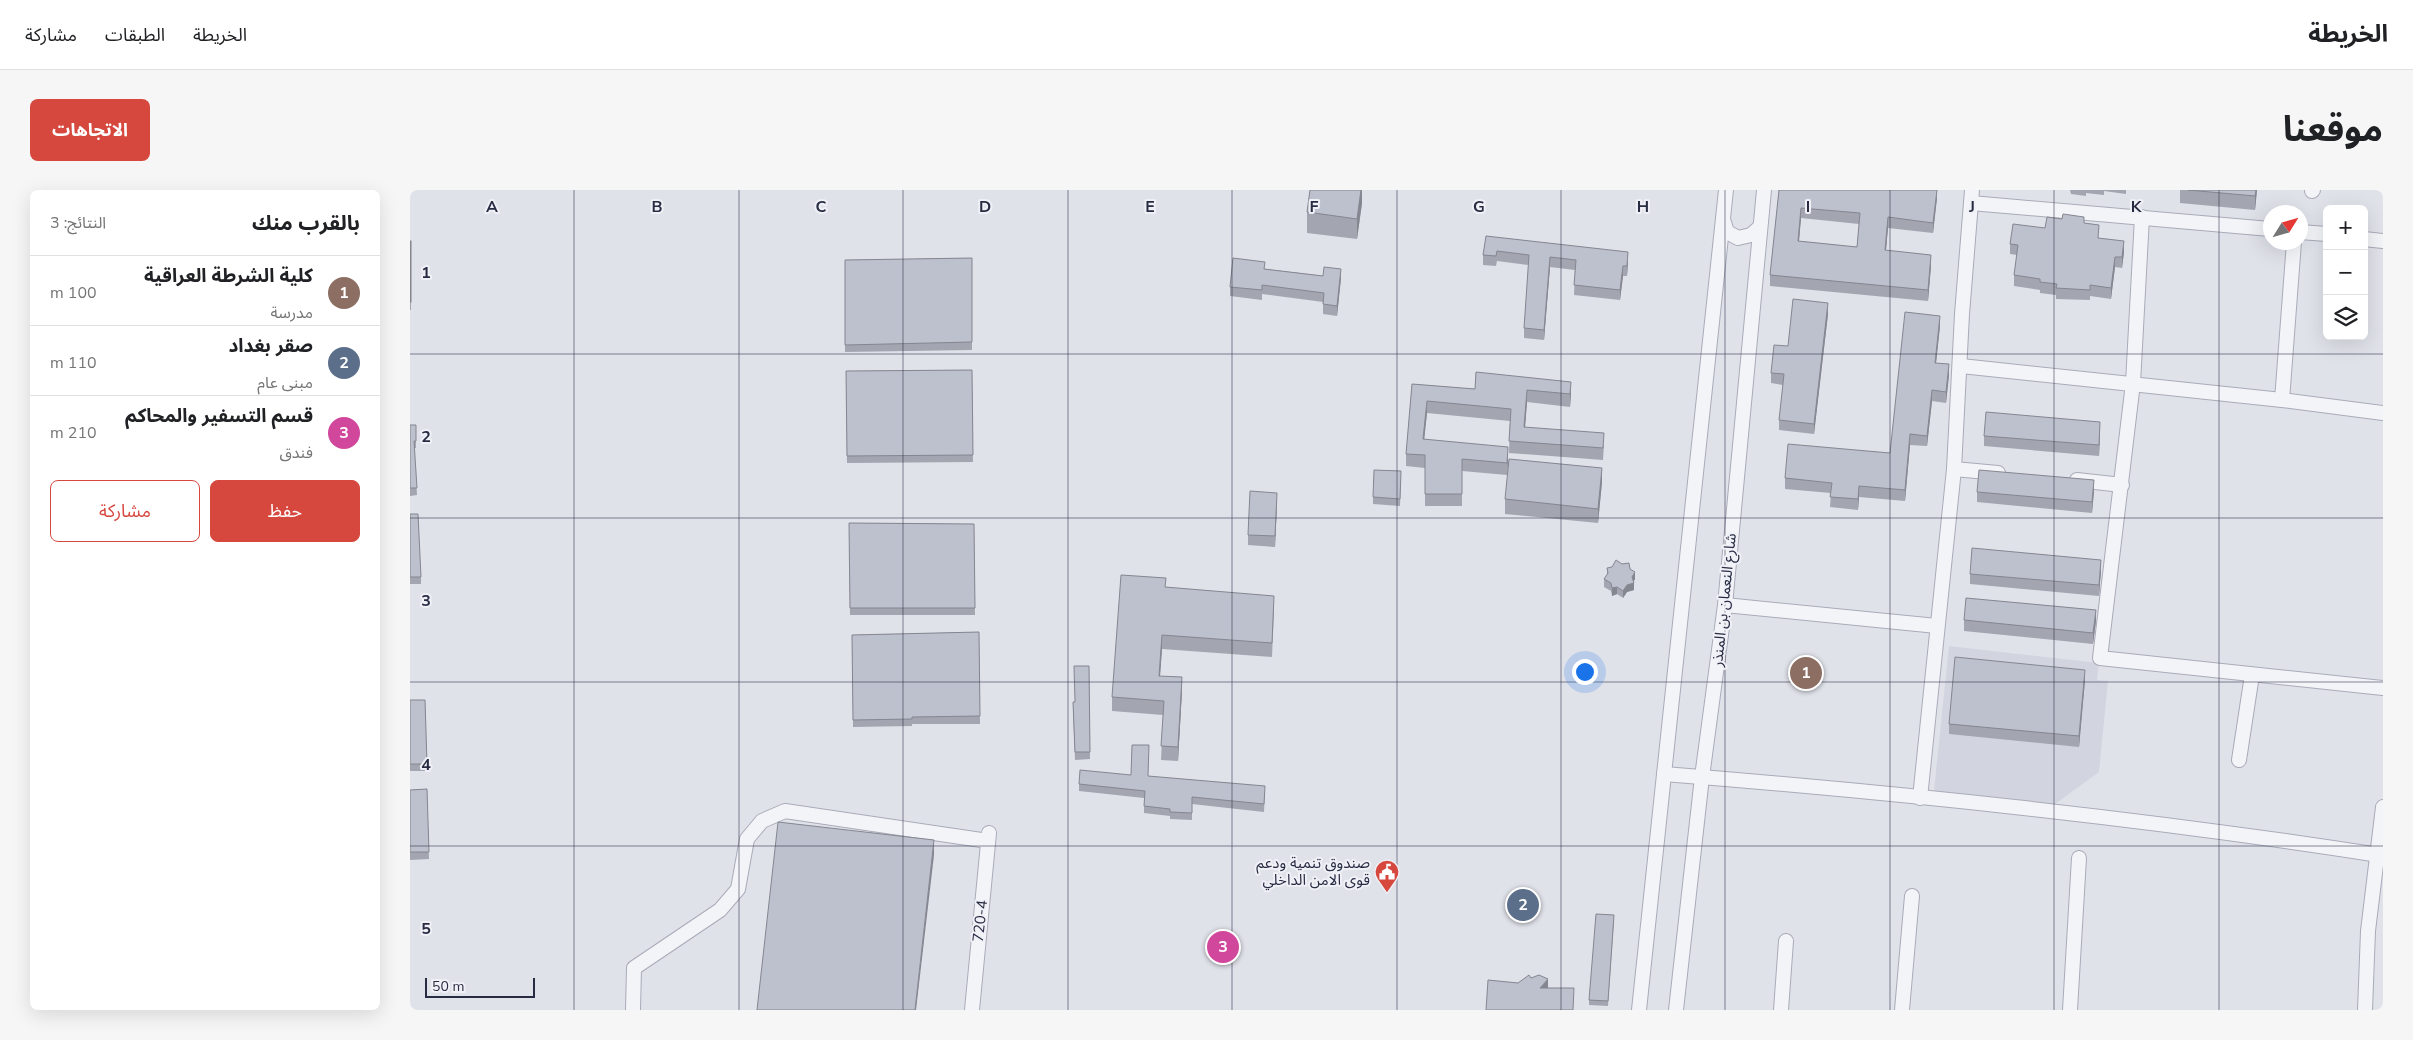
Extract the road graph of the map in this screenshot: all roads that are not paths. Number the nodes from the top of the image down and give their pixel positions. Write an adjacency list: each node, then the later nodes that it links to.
1 (1726, 190): 5 (street)
2 (1764, 190): 6 (street, شارع النعمان بن المنذر)
3 (1972, 196): 4 (street); 13 (street)
4 (2142, 217): 7 (street); 14 (street)
5 (1723, 218): 6 (street); 26 (street)
6 (1760, 227): 21 (street, شارع النعمان بن المنذر)
7 (2263, 228)
8 (2308, 233): 9 (street)
9 (2323, 234)
10 (2368, 239): 11 (street)
11 (2383, 241)
12 (2293, 250): 15 (street)
13 (1961, 366): 14 (street); 17 (street)
14 (2133, 383): 15 (street); 20 (street)
15 (2282, 400): 16 (street)
16 (2383, 413)
17 (1954, 468): 18 (street); 22 (street)
18 (2013, 474)
19 (2063, 479): 20 (street)
20 (2122, 485): 23 (street)
21 (1725, 606): 22 (street); 27 (street, شارع النعمان بن المنذر)
22 (1937, 626): 28 (street)
23 (2252, 675): 24 (street); 25 (street)
24 (2383, 688)
25 (2239, 760)
26 (1664, 774): 27 (street); 36 (street)
27 (1702, 777): 28 (street); 37 (street, شارع النعمان بن المنذر)
28 (1920, 798): 30 (street)
29 (2383, 807): 30 (street)
30 (2379, 855): 41 (street)
31 (2079, 858): 40 (street)
32 (1912, 896): 39 (street)
33 (1786, 941): 38 (street)
34 (633, 1010): 35 (street, 720-4)
35 (972, 1010)
36 (1639, 1010)
37 (1676, 1010)
38 (1781, 1010)
39 (1902, 1010)
40 (2070, 1010)
41 (2366, 1010)

